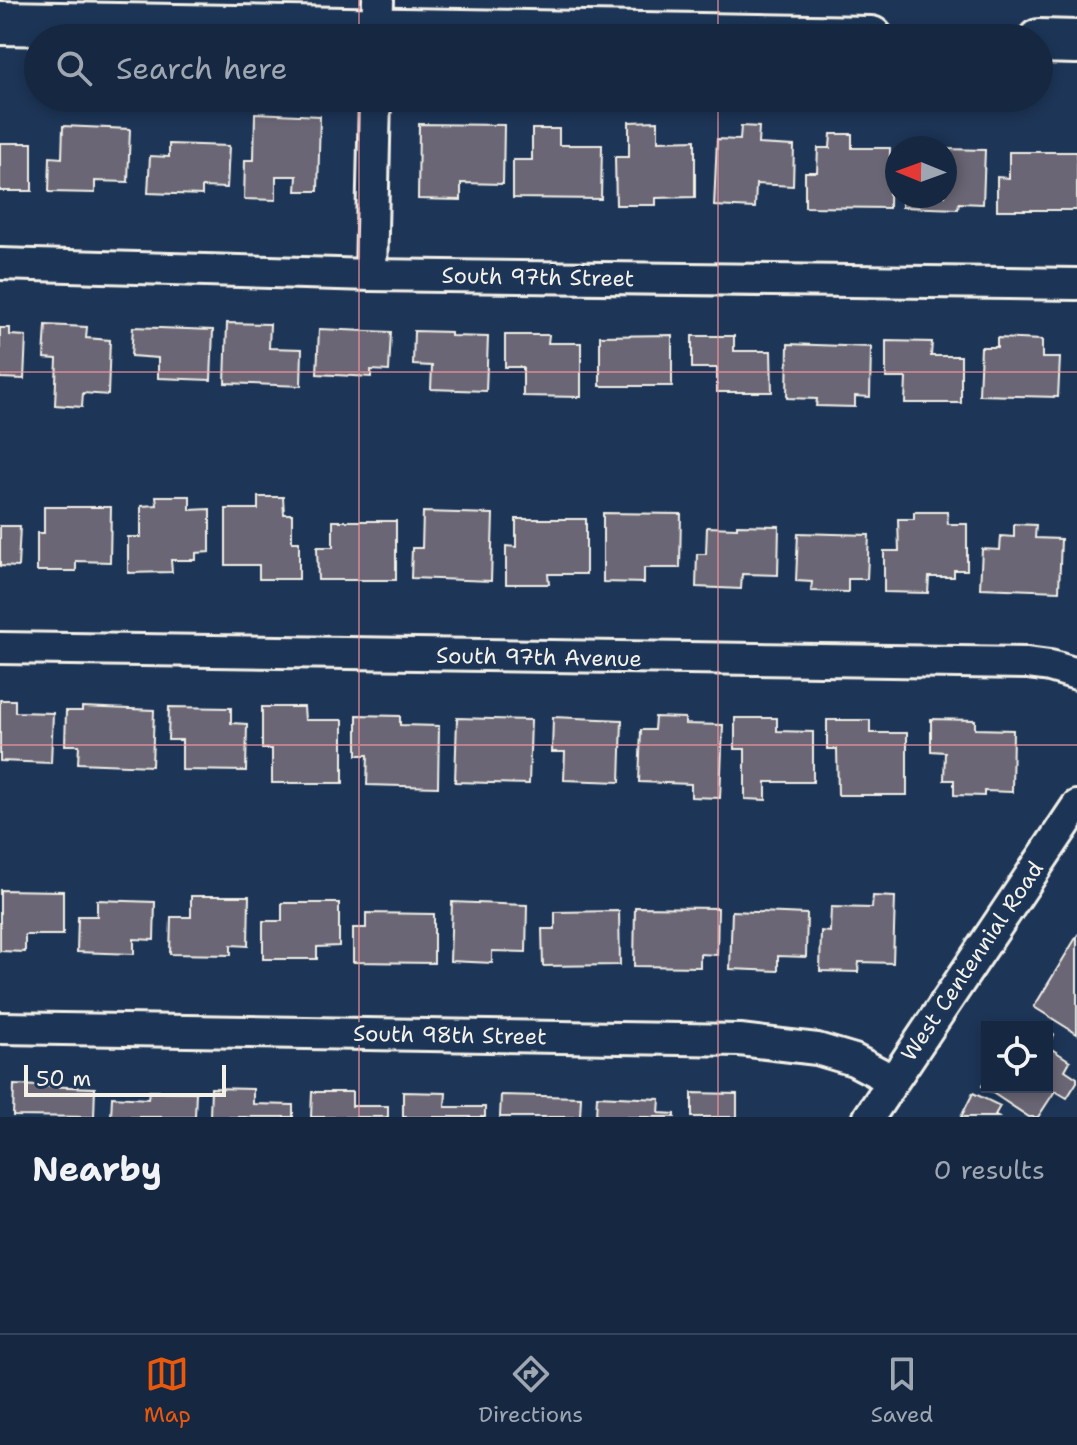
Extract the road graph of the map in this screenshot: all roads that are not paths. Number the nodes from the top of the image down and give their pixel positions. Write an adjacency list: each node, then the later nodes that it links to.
1 (0, 23): 2 (main road)
2 (377, 23): 3 (main road)
3 (410, 24)
4 (1053, 41): 5 (main road)
5 (1077, 42)
6 (375, 112): 8 (street)
7 (0, 264): 8 (street, South 97th Street)
8 (371, 275): 9 (street, South 97th Street)
9 (1077, 284)
10 (0, 648): 11 (street, South 97th Avenue)
11 (1077, 674)
12 (1077, 806): 14 (street, West Centennial Road)
13 (0, 1028): 14 (street, South 98th Street)
14 (892, 1080): 15 (street, West Centennial Road)
15 (869, 1117)

